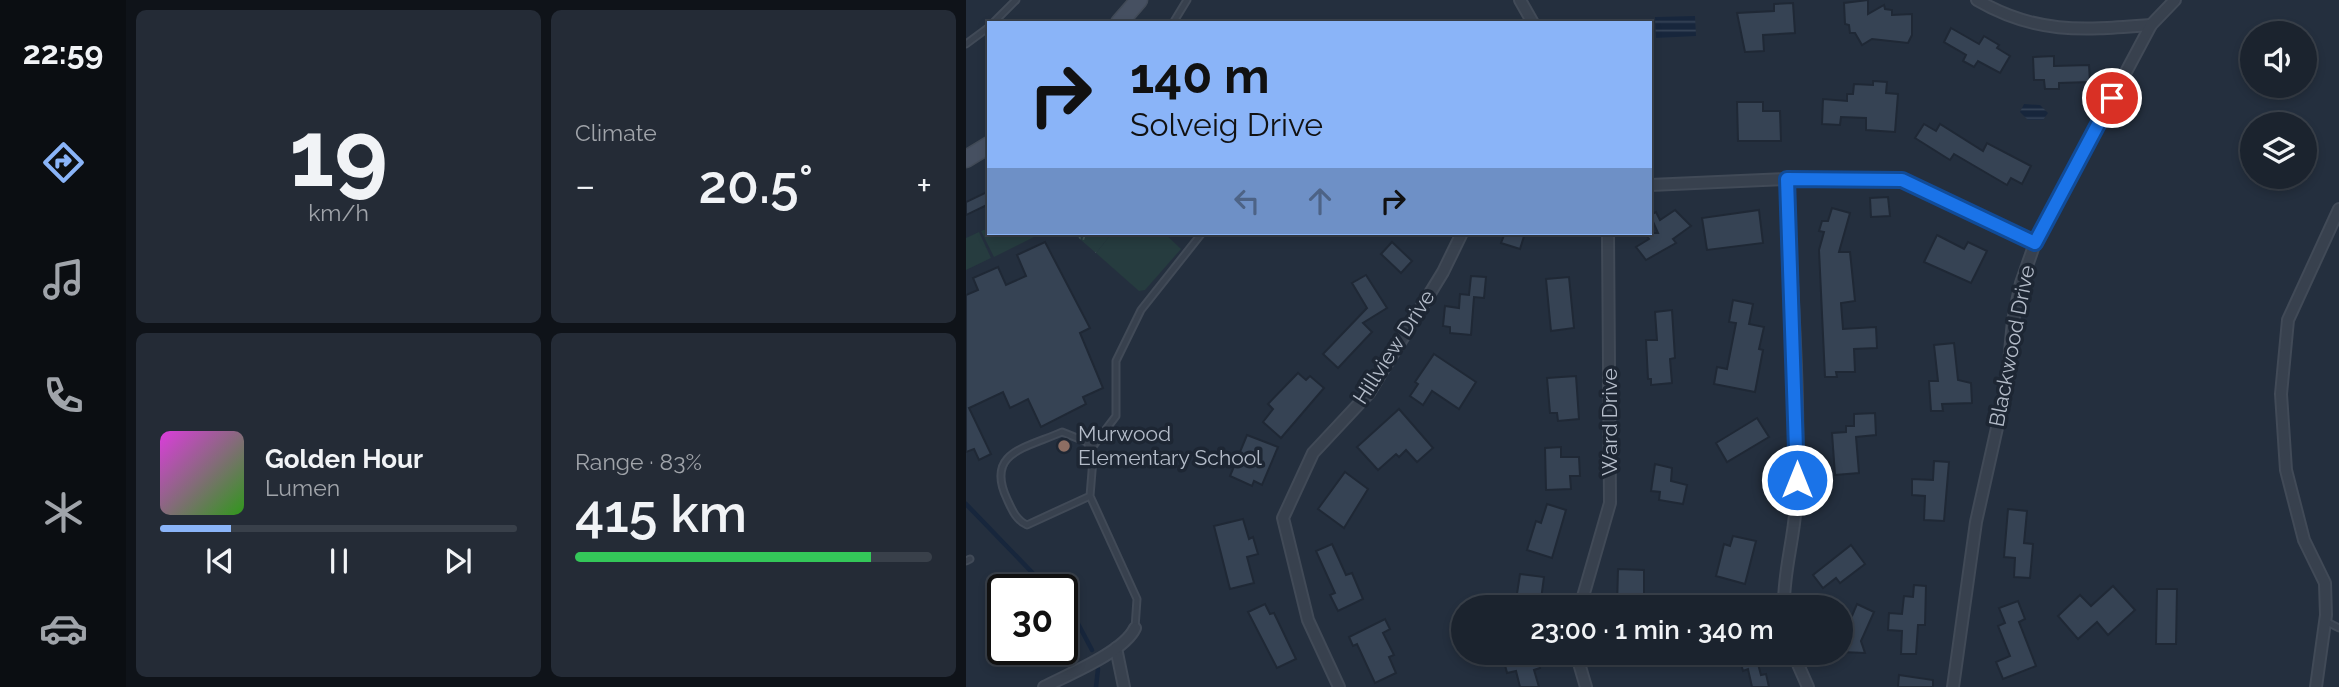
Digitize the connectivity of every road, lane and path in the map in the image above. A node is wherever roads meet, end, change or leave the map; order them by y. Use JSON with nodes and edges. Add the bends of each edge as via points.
{"nodes":[{"id":1,"x":1016,"y":0,"type":"edge"},
{"id":2,"x":1139,"y":0,"type":"edge"},
{"id":3,"x":1187,"y":0,"type":"edge"},
{"id":4,"x":1520,"y":0,"type":"edge"},
{"id":5,"x":1977,"y":0,"type":"edge"},
{"id":6,"x":2175,"y":0,"type":"edge"},
{"id":7,"x":995,"y":21,"type":"edge"},
{"id":8,"x":1121,"y":21,"type":"edge"},
{"id":9,"x":1174,"y":21,"type":"edge"},
{"id":10,"x":1532,"y":21,"type":"edge"},
{"id":11,"x":2151,"y":25,"type":"junction"},
{"id":12,"x":987,"y":28,"type":"edge"},
{"id":13,"x":966,"y":44,"type":"edge"},
{"id":14,"x":987,"y":146,"type":"edge"},
{"id":15,"x":966,"y":159,"type":"edge"},
{"id":16,"x":1787,"y":179,"type":"junction"},
{"id":17,"x":1652,"y":185,"type":"edge"},
{"id":18,"x":2339,"y":209,"type":"edge"},
{"id":19,"x":1201,"y":235,"type":"edge"},
{"id":20,"x":1461,"y":235,"type":"edge"},
{"id":21,"x":1608,"y":235,"type":"edge"},
{"id":22,"x":2035,"y":243,"type":"junction"},
{"id":23,"x":1091,"y":449,"type":"junction"},
{"id":24,"x":1090,"y":496,"type":"junction"},
{"id":25,"x":1583,"y":595,"type":"edge"},
{"id":26,"x":1784,"y":595,"type":"edge"},
{"id":27,"x":2325,"y":621,"type":"junction"},
{"id":28,"x":1136,"y":628,"type":"joint"},
{"id":29,"x":2339,"y":628,"type":"edge"},
{"id":30,"x":1116,"y":648,"type":"junction"},
{"id":31,"x":1580,"y":665,"type":"edge"},
{"id":32,"x":1798,"y":665,"type":"edge"},
{"id":33,"x":1044,"y":687,"type":"edge"},
{"id":34,"x":1124,"y":687,"type":"edge"},
{"id":35,"x":1339,"y":687,"type":"edge"},
{"id":36,"x":1586,"y":687,"type":"edge"},
{"id":37,"x":1808,"y":687,"type":"edge"},
{"id":38,"x":1953,"y":687,"type":"edge"},
{"id":39,"x":2316,"y":687,"type":"edge"}],
"edges":[{"from":1,"to":7,"type":"lane"},
{"from":2,"to":8,"type":"main road"},
{"from":3,"to":9,"type":"lane"},
{"from":4,"to":10,"type":"street"},
{"from":5,"to":11,"type":"street","via":[[1999,13],[2046,28]]},
{"from":6,"to":11,"type":"street","name":"Blackwood Drive"},
{"from":11,"to":22,"type":"street","name":"Blackwood Drive"},
{"from":12,"to":13,"type":"lane"},
{"from":14,"to":15,"type":"main road"},
{"from":16,"to":17,"type":"street"},
{"from":16,"to":22,"type":"street","via":[[1902,180]]},
{"from":16,"to":26,"type":"street","via":[[1797,456],[1796,504]]},
{"from":18,"to":27,"type":"street","via":[[2288,320],[2281,394],[2286,470],[2304,540],[2325,583]]},
{"from":19,"to":23,"type":"lane","via":[[1135,323],[1116,361],[1116,416]]},
{"from":20,"to":35,"type":"street","name":"Hillview Drive","via":[[1369,393],[1313,453],[1283,518],[1308,620]]},
{"from":21,"to":25,"type":"street","name":"Ward Drive","via":[[1610,503]]},
{"from":22,"to":38,"type":"street","name":"Blackwood Drive","via":[[2013,321],[2007,383],[1976,522]]},
{"from":23,"to":24,"type":"lane"},
{"from":23,"to":24,"type":"lane","via":[[1079,437],[1062,432],[1012,454],[999,474],[1016,517],[1027,525]]},
{"from":24,"to":28,"type":"lane","via":[[1137,599]]},
{"from":27,"to":29,"type":"lane"},
{"from":27,"to":39,"type":"street"},
{"from":28,"to":30,"type":"street"},
{"from":30,"to":33,"type":"street"},
{"from":30,"to":34,"type":"street"},
{"from":31,"to":36,"type":"street"},
{"from":32,"to":37,"type":"street"}]}
